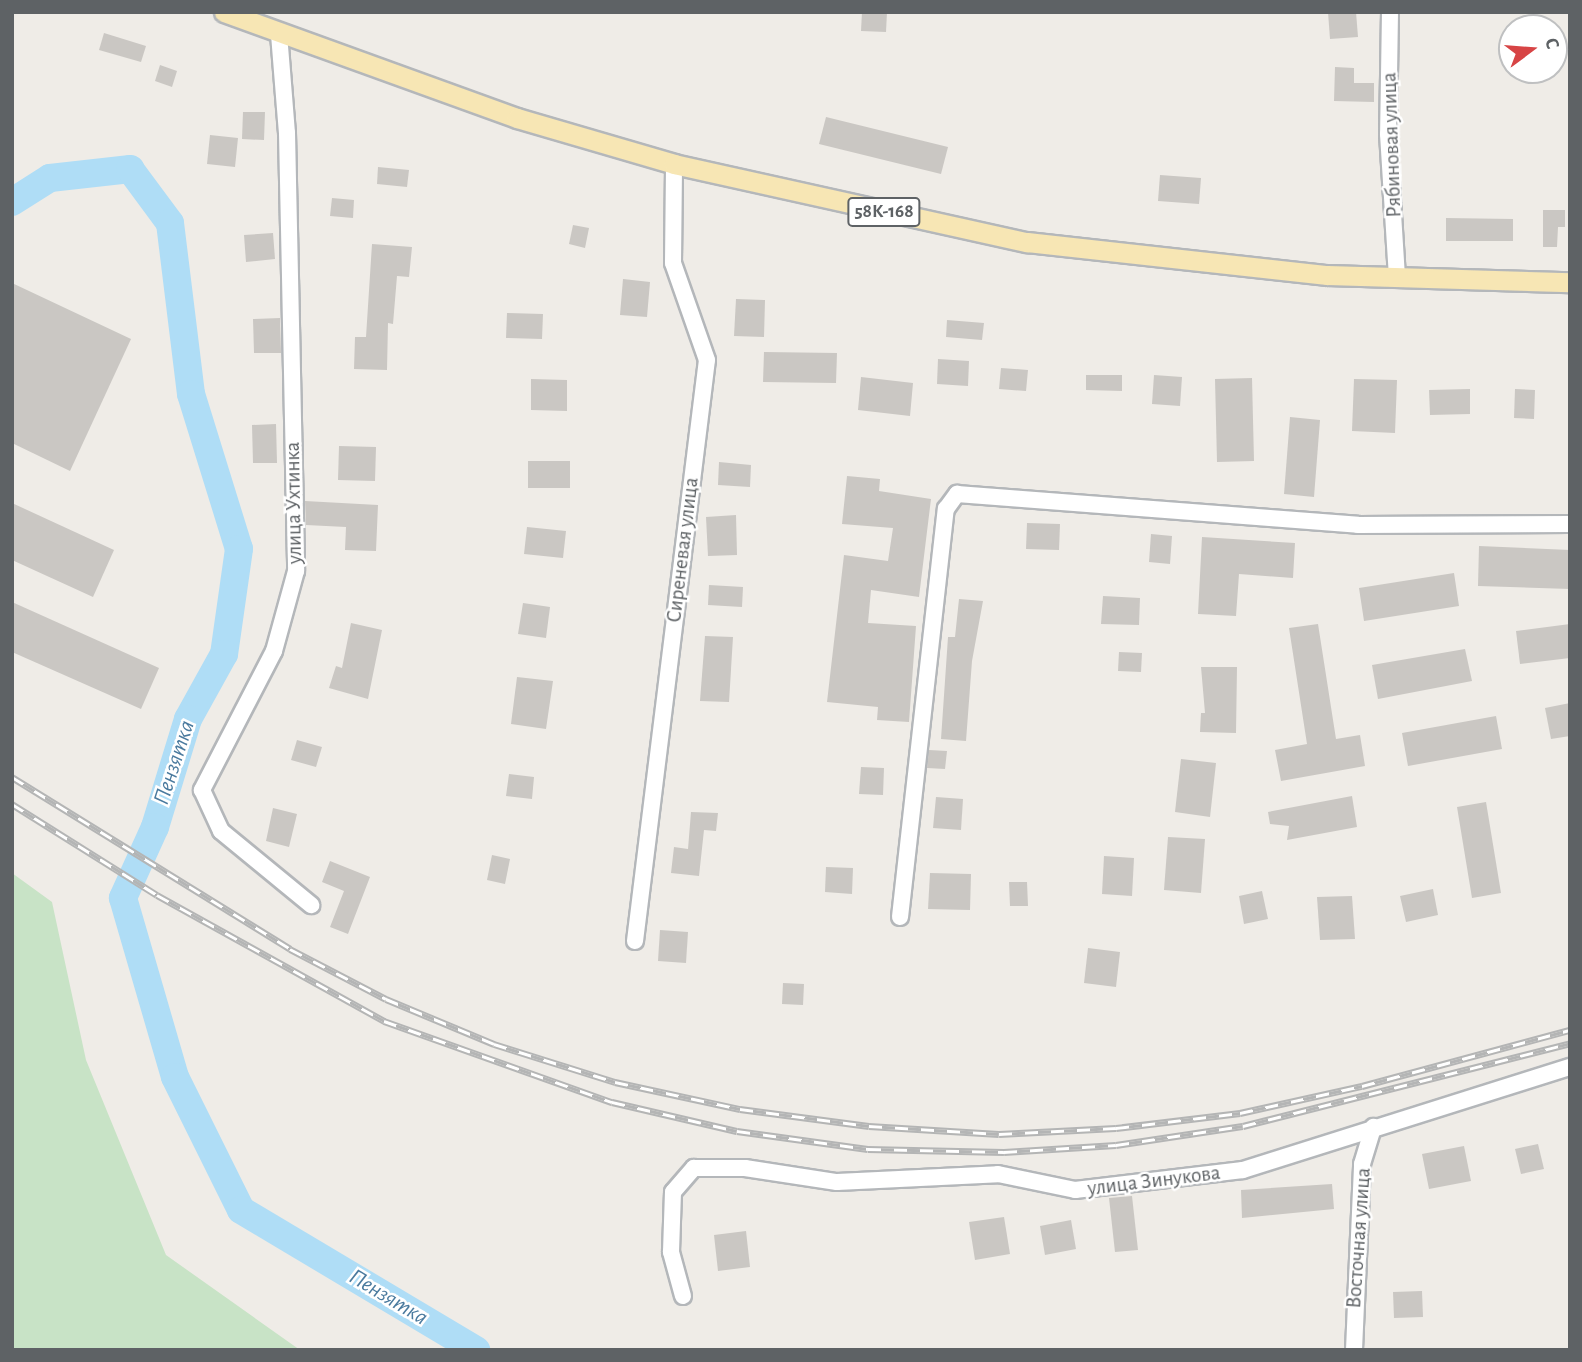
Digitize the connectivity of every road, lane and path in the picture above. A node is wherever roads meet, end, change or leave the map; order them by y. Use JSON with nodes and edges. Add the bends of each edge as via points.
{"nodes":[{"id":1,"x":224,"y":12,"type":"edge"},
{"id":2,"x":1390,"y":12,"type":"edge"},
{"id":3,"x":279,"y":34,"type":"junction"},
{"id":4,"x":674,"y":164,"type":"junction"},
{"id":5,"x":1397,"y":278,"type":"junction"},
{"id":6,"x":1570,"y":282,"type":"edge"},
{"id":7,"x":1570,"y":524,"type":"edge"},
{"id":8,"x":312,"y":905,"type":"dead end"},
{"id":9,"x":900,"y":917,"type":"dead end"},
{"id":10,"x":635,"y":941,"type":"dead end"},
{"id":11,"x":1570,"y":1068,"type":"edge"},
{"id":12,"x":1373,"y":1127,"type":"junction"},
{"id":13,"x":683,"y":1296,"type":"dead end"},
{"id":14,"x":1354,"y":1350,"type":"edge"}],
"edges":[{"from":1,"to":3,"type":"main road","number":"58К-168"},
{"from":2,"to":5,"type":"street","name":"Рябиновая улица","via":[[1388,134]]},
{"from":3,"to":4,"type":"main road","number":"58К-168","via":[[517,118]]},
{"from":3,"to":8,"type":"street","name":"улица Ухтинка","via":[[287,133],[296,572],[274,651],[202,790],[221,831]]},
{"from":4,"to":5,"type":"main road","number":"58К-168","via":[[1027,243]]},
{"from":4,"to":10,"type":"street","name":"Сиреневая улица","via":[[673,262],[707,360]]},
{"from":5,"to":6,"type":"main road","number":"58К-168"},
{"from":7,"to":9,"type":"street","via":[[1358,525],[957,494],[946,509]]},
{"from":11,"to":12,"type":"street","name":"улица Зинукова"},
{"from":12,"to":13,"type":"street","name":"улица Зинукова","via":[[1337,1143],[1243,1170],[1075,1190],[998,1174],[837,1182],[746,1168],[694,1168],[673,1192],[671,1252]]},
{"from":12,"to":14,"type":"street","name":"Восточная улица","via":[[1362,1164]]}]}
